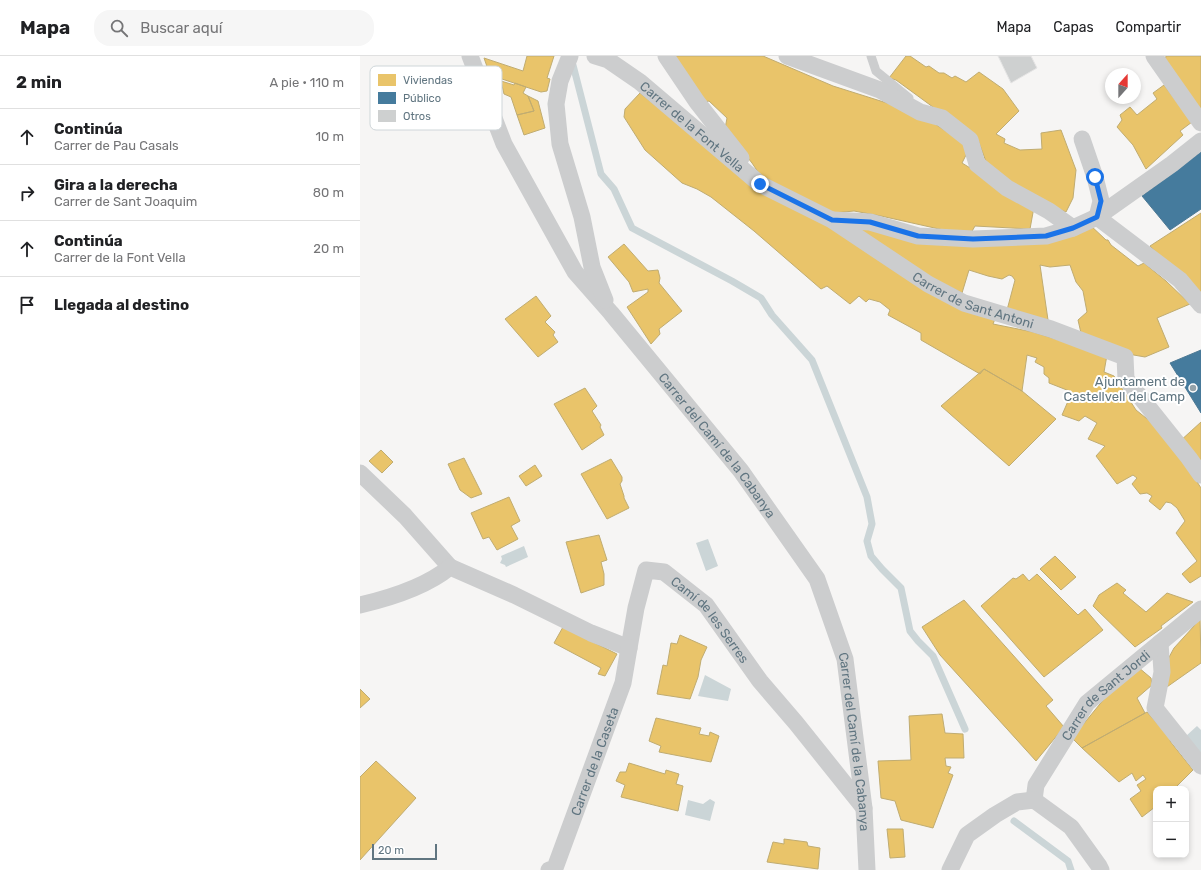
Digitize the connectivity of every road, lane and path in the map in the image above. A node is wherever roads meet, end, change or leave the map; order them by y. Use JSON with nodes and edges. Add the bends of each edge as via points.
{"nodes":[{"id":1,"x":470,"y":56,"type":"edge"},
{"id":2,"x":570,"y":56,"type":"edge"},
{"id":3,"x":595,"y":56,"type":"edge"},
{"id":4,"x":666,"y":56,"type":"edge"},
{"id":5,"x":788,"y":56,"type":"edge"},
{"id":6,"x":871,"y":56,"type":"edge"},
{"id":7,"x":1154,"y":56,"type":"edge"},
{"id":8,"x":474,"y":66,"type":"edge"},
{"id":9,"x":934,"y":116,"type":"junction"},
{"id":10,"x":1201,"y":123,"type":"edge"},
{"id":11,"x":499,"y":130,"type":"edge"},
{"id":12,"x":1082,"y":139,"type":"dead end"},
{"id":13,"x":1201,"y":141,"type":"edge"},
{"id":14,"x":760,"y":184,"type":"junction"},
{"id":15,"x":1097,"y":217,"type":"junction"},
{"id":16,"x":832,"y":220,"type":"junction"},
{"id":17,"x":1073,"y":228,"type":"junction"},
{"id":18,"x":1201,"y":305,"type":"edge"},
{"id":19,"x":610,"y":313,"type":"junction"},
{"id":20,"x":360,"y":473,"type":"edge"},
{"id":21,"x":1201,"y":475,"type":"edge"},
{"id":22,"x":450,"y":567,"type":"junction"},
{"id":23,"x":360,"y":605,"type":"edge"},
{"id":24,"x":1201,"y":609,"type":"edge"},
{"id":25,"x":1160,"y":643,"type":"junction"},
{"id":26,"x":629,"y":648,"type":"junction"},
{"id":27,"x":1201,"y":766,"type":"edge"},
{"id":28,"x":1034,"y":800,"type":"junction"},
{"id":29,"x":864,"y":808,"type":"junction"},
{"id":30,"x":549,"y":870,"type":"edge"},
{"id":31,"x":867,"y":870,"type":"edge"},
{"id":32,"x":950,"y":870,"type":"edge"},
{"id":33,"x":1101,"y":870,"type":"edge"}],
"edges":[{"from":1,"to":8,"type":"street","name":"Carrer del Camí de la Cabanya"},
{"from":2,"to":19,"type":"street","via":[[560,81],[556,104],[560,144],[582,217],[592,267]]},
{"from":3,"to":14,"type":"street","name":"Carrer de la Font Vella","via":[[608,60],[640,82]]},
{"from":4,"to":14,"type":"street","via":[[697,102]]},
{"from":5,"to":9,"type":"street","via":[[880,90],[920,112]]},
{"from":6,"to":9,"type":"lane","via":[[876,71]]},
{"from":7,"to":10,"type":"street"},
{"from":9,"to":17,"type":"street","via":[[942,118],[970,140],[977,164],[1007,188],[1049,211]]},
{"from":11,"to":19,"type":"street","name":"Carrer del Camí de la Cabanya","via":[[575,272]]},
{"from":12,"to":15,"type":"street","via":[[1101,201]]},
{"from":13,"to":15,"type":"street"},
{"from":14,"to":16,"type":"street","name":"Carrer de la Font Vella"},
{"from":15,"to":17,"type":"street"},
{"from":15,"to":18,"type":"street","via":[[1180,280]]},
{"from":16,"to":17,"type":"street","via":[[870,222],[918,236],[973,239],[1046,236]]},
{"from":16,"to":21,"type":"street","name":"Carrer de Sant Antoni","via":[[928,284],[964,303],[1051,329],[1126,356],[1126,379]]},
{"from":19,"to":29,"type":"street","name":"Carrer del Camí de la Cabanya","via":[[740,471],[818,579],[846,659]]},
{"from":20,"to":22,"type":"street","via":[[405,516]]},
{"from":22,"to":23,"type":"street","via":[[440,576],[389,598]]},
{"from":22,"to":26,"type":"street","via":[[591,633]]},
{"from":24,"to":25,"type":"street","name":"Carrer de Sant Jordi"},
{"from":25,"to":27,"type":"street","via":[[1162,672],[1155,708]]},
{"from":25,"to":28,"type":"street","name":"Carrer de Sant Jordi","via":[[1087,703],[1036,785]]},
{"from":26,"to":29,"type":"street","name":"Camí de les Serres","via":[[646,570],[664,572],[706,605],[760,681]]},
{"from":26,"to":30,"type":"street","name":"Carrer de la Caseta","via":[[623,683],[555,868]]},
{"from":28,"to":32,"type":"street","via":[[1017,802],[968,835]]},
{"from":28,"to":33,"type":"street","via":[[1071,827]]},
{"from":29,"to":31,"type":"street","name":"Carrer del Camí de la Cabanya"}]}
